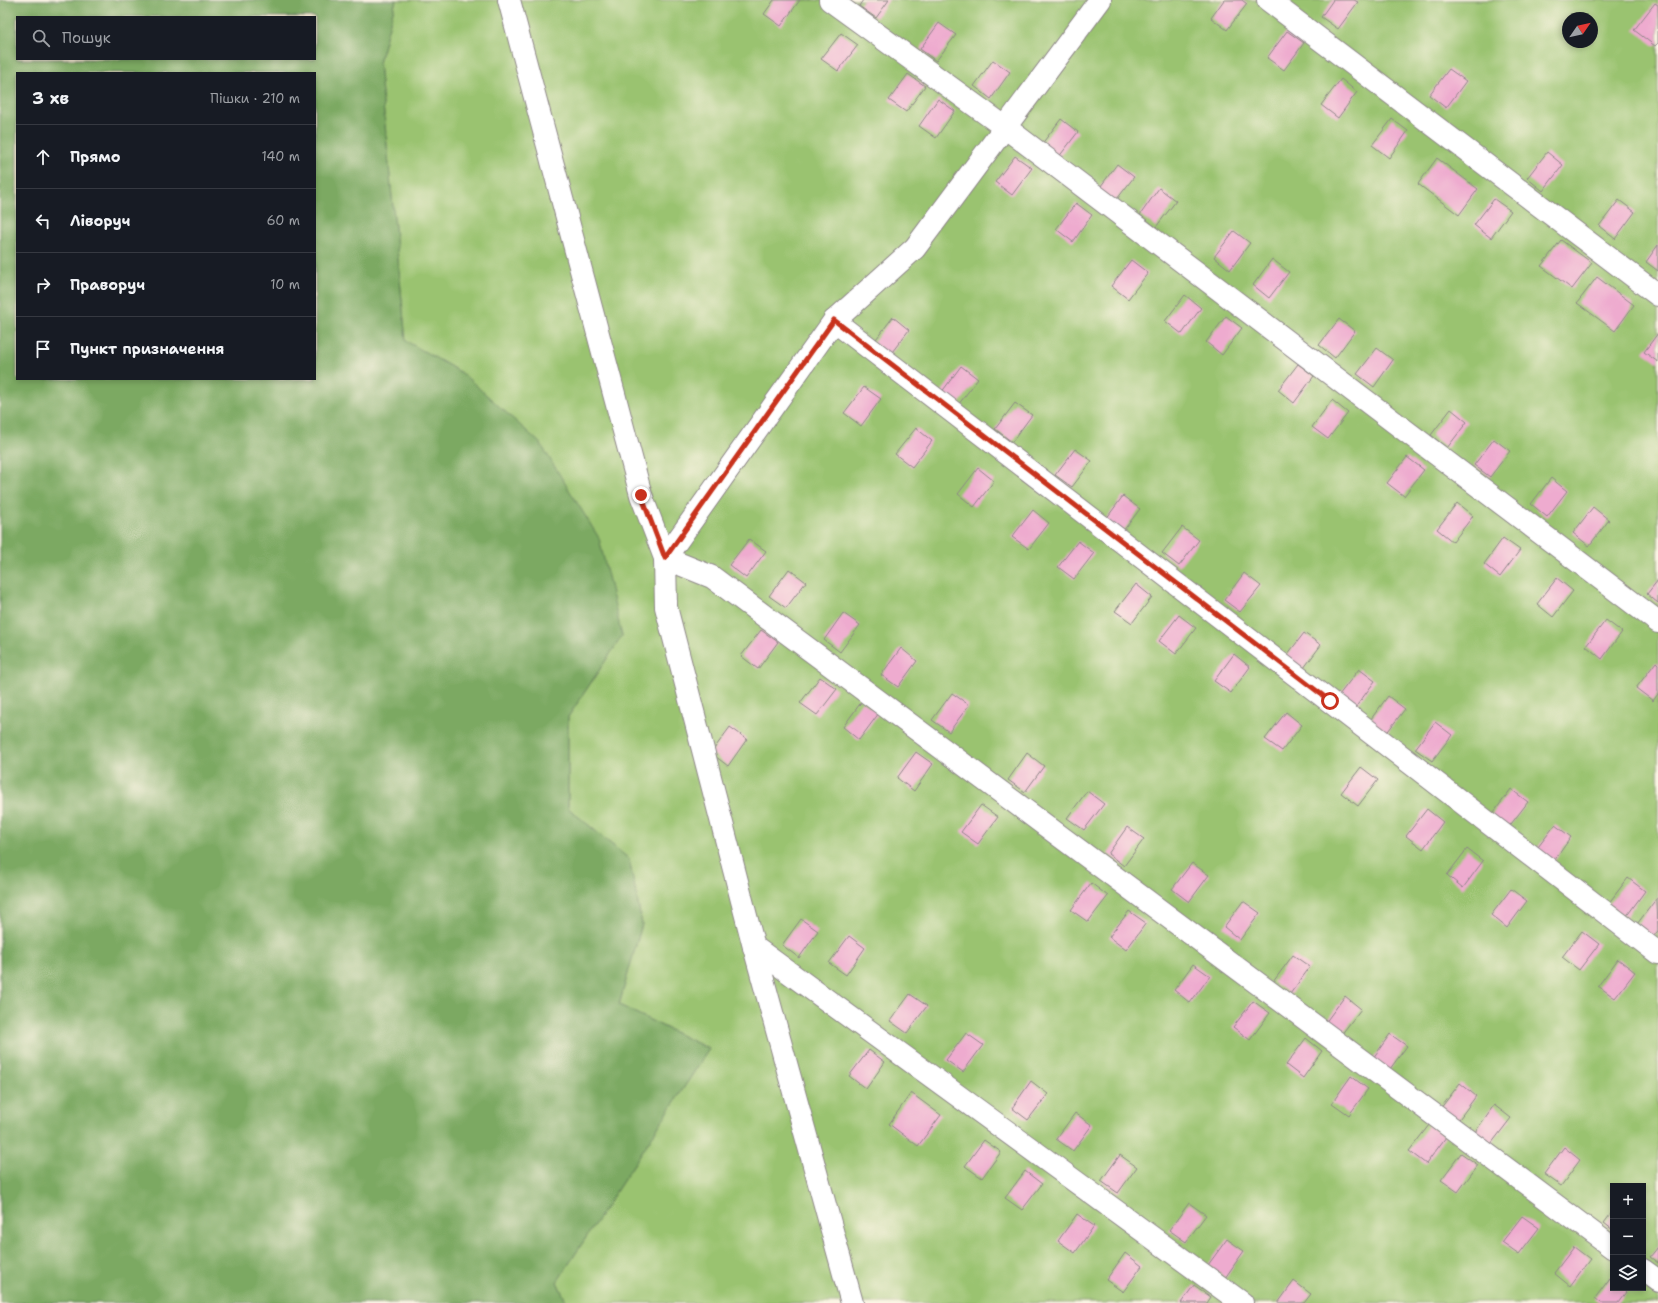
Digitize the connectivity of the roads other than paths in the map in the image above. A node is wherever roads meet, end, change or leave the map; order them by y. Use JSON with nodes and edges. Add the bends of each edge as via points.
{"nodes":[{"id":1,"x":509,"y":0,"type":"edge"},
{"id":2,"x":830,"y":0,"type":"edge"},
{"id":3,"x":1100,"y":0,"type":"edge"},
{"id":4,"x":1268,"y":0,"type":"edge"},
{"id":5,"x":1006,"y":128,"type":"junction"},
{"id":6,"x":1658,"y":295,"type":"edge"},
{"id":7,"x":834,"y":320,"type":"junction"},
{"id":8,"x":665,"y":558,"type":"junction"},
{"id":9,"x":1658,"y":622,"type":"edge"},
{"id":10,"x":754,"y":948,"type":"junction"},
{"id":11,"x":1658,"y":953,"type":"edge"},
{"id":12,"x":1610,"y":1246,"type":"edge"},
{"id":13,"x":1646,"y":1272,"type":"edge"},
{"id":14,"x":1658,"y":1281,"type":"edge"},
{"id":15,"x":852,"y":1303,"type":"edge"},
{"id":16,"x":1242,"y":1303,"type":"edge"}],
"edges":[{"from":1,"to":8,"type":"street","via":[[641,495]]},
{"from":2,"to":5,"type":"street"},
{"from":3,"to":5,"type":"street"},
{"from":4,"to":6,"type":"street"},
{"from":5,"to":7,"type":"street","via":[[915,248]]},
{"from":5,"to":9,"type":"street"},
{"from":7,"to":8,"type":"street"},
{"from":7,"to":11,"type":"street"},
{"from":8,"to":10,"type":"street","via":[[666,607]]},
{"from":8,"to":12,"type":"street","via":[[712,577]]},
{"from":10,"to":15,"type":"street"},
{"from":10,"to":16,"type":"street"},
{"from":13,"to":14,"type":"street"}]}
